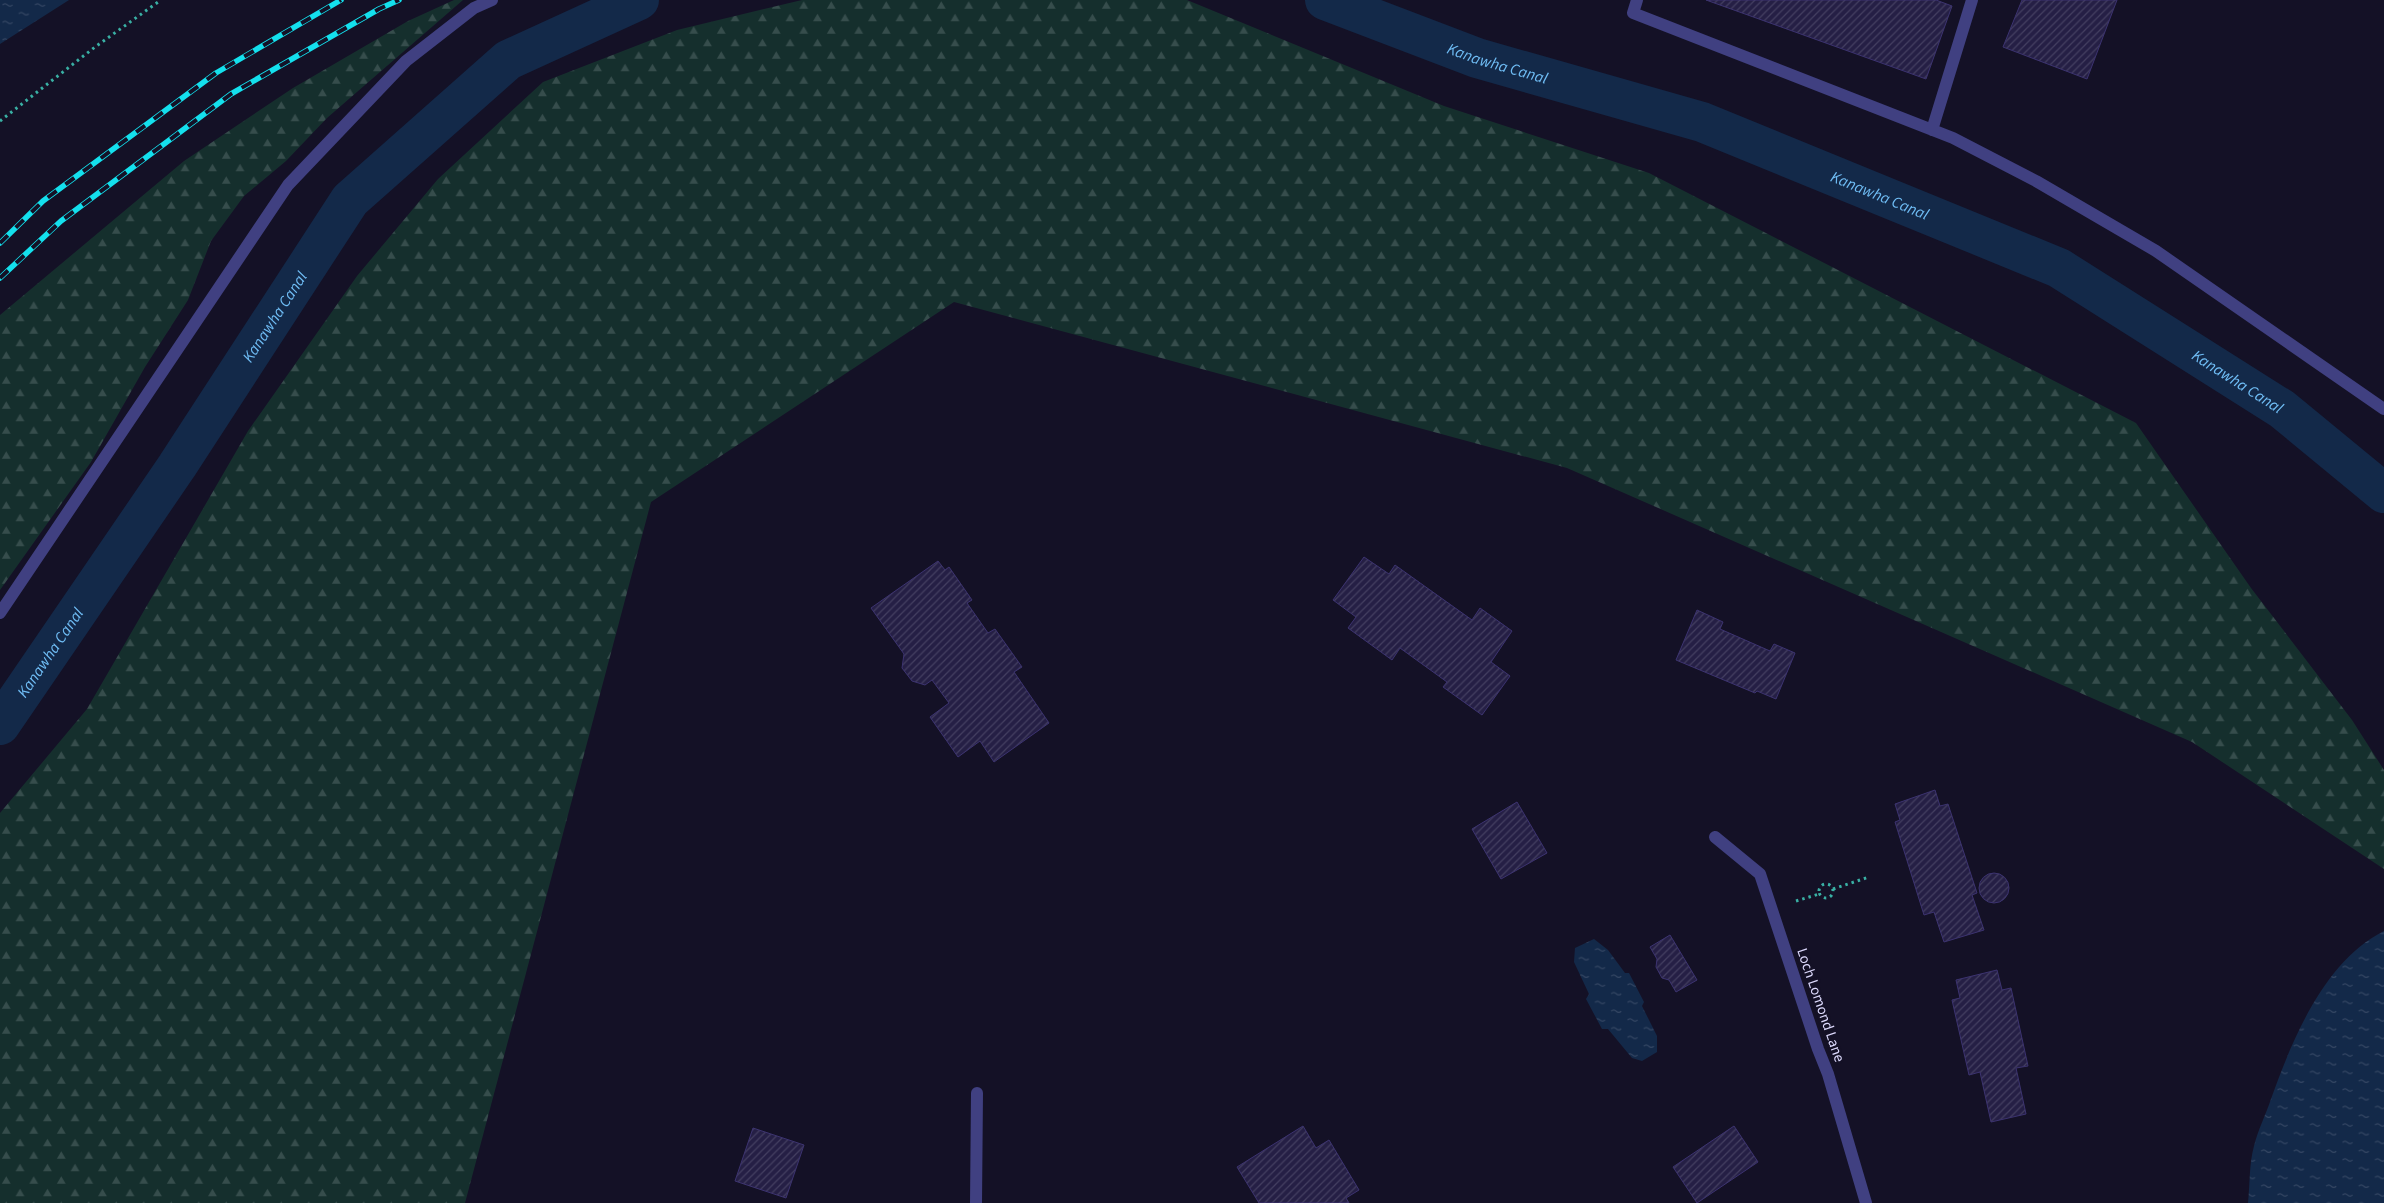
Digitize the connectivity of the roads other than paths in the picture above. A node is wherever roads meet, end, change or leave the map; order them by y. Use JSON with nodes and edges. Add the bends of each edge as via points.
{"nodes":[{"id":1,"x":492,"y":0,"type":"edge"},
{"id":2,"x":1637,"y":0,"type":"edge"},
{"id":3,"x":1972,"y":0,"type":"edge"},
{"id":4,"x":1932,"y":130,"type":"junction"},
{"id":5,"x":2384,"y":410,"type":"edge"},
{"id":6,"x":0,"y":613,"type":"edge"},
{"id":7,"x":1715,"y":837,"type":"dead end"},
{"id":8,"x":977,"y":1093,"type":"dead end"},
{"id":9,"x":976,"y":1203,"type":"edge"},
{"id":10,"x":1866,"y":1203,"type":"edge"}],
"edges":[{"from":1,"to":6,"type":"street","via":[[474,8],[406,62],[288,185]]},
{"from":2,"to":4,"type":"street","via":[[1633,13]]},
{"from":3,"to":4,"type":"street"},
{"from":4,"to":5,"type":"street","via":[[2036,181],[2156,251]]},
{"from":7,"to":10,"type":"street","name":"Loch Lomond Lane","via":[[1760,874],[1828,1074]]},
{"from":8,"to":9,"type":"street"}]}
